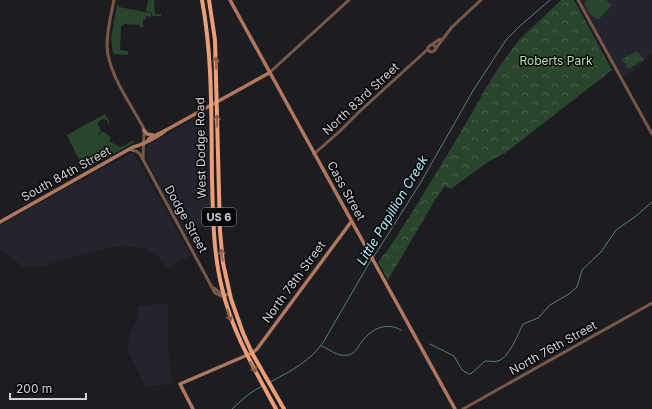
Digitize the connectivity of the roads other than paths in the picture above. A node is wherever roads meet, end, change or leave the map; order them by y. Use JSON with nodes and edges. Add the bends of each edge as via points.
{"nodes":[{"id":1,"x":114,"y":0,"type":"edge"},
{"id":2,"x":202,"y":0,"type":"edge"},
{"id":3,"x":209,"y":0,"type":"edge"},
{"id":4,"x":349,"y":0,"type":"edge"},
{"id":5,"x":481,"y":0,"type":"edge"},
{"id":6,"x":578,"y":0,"type":"edge"},
{"id":7,"x":229,"y":1,"type":"edge"},
{"id":8,"x":443,"y":37,"type":"junction"},
{"id":9,"x":433,"y":44,"type":"junction"},
{"id":10,"x":436,"y":48,"type":"junction"},
{"id":11,"x":429,"y":50,"type":"junction"},
{"id":12,"x":269,"y":73,"type":"junction"},
{"id":13,"x":216,"y":102,"type":"junction"},
{"id":14,"x":211,"y":106,"type":"junction"},
{"id":15,"x":144,"y":130,"type":"junction"},
{"id":16,"x":166,"y":130,"type":"junction"},
{"id":17,"x":652,"y":134,"type":"edge"},
{"id":18,"x":154,"y":136,"type":"junction"},
{"id":19,"x":148,"y":140,"type":"junction"},
{"id":20,"x":143,"y":142,"type":"junction"},
{"id":21,"x":134,"y":148,"type":"junction"},
{"id":22,"x":314,"y":154,"type":"junction"},
{"id":23,"x":144,"y":162,"type":"junction"},
{"id":24,"x":0,"y":222,"type":"edge"},
{"id":25,"x":351,"y":222,"type":"junction"},
{"id":26,"x":230,"y":294,"type":"junction"},
{"id":27,"x":223,"y":295,"type":"junction"},
{"id":28,"x":652,"y":303,"type":"edge"},
{"id":29,"x":252,"y":353,"type":"junction"},
{"id":30,"x":247,"y":355,"type":"junction"},
{"id":31,"x":193,"y":409,"type":"edge"},
{"id":32,"x":276,"y":409,"type":"edge"},
{"id":33,"x":284,"y":409,"type":"edge"},
{"id":34,"x":455,"y":409,"type":"edge"},
{"id":35,"x":463,"y":409,"type":"edge"}],
"edges":[{"from":1,"to":15,"type":"street","via":[[107,37],[109,61]]},
{"from":2,"to":14,"type":"highway","name":"West Dodge Road","number":"US 6","via":[[209,57]]},
{"from":13,"to":3,"type":"highway","name":"West Dodge Road","number":"US 6","one_way":true,"via":[[215,40]]},
{"from":4,"to":12,"type":"street"},
{"from":5,"to":8,"type":"street"},
{"from":6,"to":17,"type":"street"},
{"from":7,"to":12,"type":"main road","name":"Cass Street"},
{"from":8,"to":9,"type":"street"},
{"from":8,"to":10,"type":"street"},
{"from":9,"to":10,"type":"street"},
{"from":9,"to":11,"type":"street","via":[[429,46]]},
{"from":10,"to":11,"type":"street","via":[[434,52]]},
{"from":11,"to":22,"type":"street","name":"North 83rd Street"},
{"from":12,"to":13,"type":"main road"},
{"from":12,"to":22,"type":"main road","name":"Cass Street"},
{"from":13,"to":14,"type":"main road"},
{"from":26,"to":13,"type":"highway","name":"West Dodge Road","number":"US 6","one_way":true,"via":[[220,239]]},
{"from":14,"to":16,"type":"main road"},
{"from":14,"to":27,"type":"highway","name":"West Dodge Road","number":"US 6","via":[[214,241]]},
{"from":15,"to":18,"type":"main road"},
{"from":15,"to":20,"type":"street","name":"Dodge Street"},
{"from":16,"to":18,"type":"main road"},
{"from":16,"to":19,"type":"main road"},
{"from":18,"to":19,"type":"main road"},
{"from":19,"to":20,"type":"main road","name":"South 84th Street"},
{"from":20,"to":21,"type":"main road","name":"South 84th Street"},
{"from":20,"to":23,"type":"street","name":"Dodge Street"},
{"from":21,"to":23,"type":"street","name":"Dodge Street"},
{"from":21,"to":24,"type":"main road","name":"South 84th Street"},
{"from":22,"to":25,"type":"main road","name":"Cass Street"},
{"from":23,"to":27,"type":"street","name":"Dodge Street","via":[[212,286]]},
{"from":25,"to":29,"type":"main road","name":"North 78th Street"},
{"from":25,"to":34,"type":"main road","name":"Cass Street"},
{"from":26,"to":27,"type":"street"},
{"from":26,"to":29,"type":"highway","number":"US 6"},
{"from":27,"to":30,"type":"highway","number":"US 6","one_way":true},
{"from":28,"to":35,"type":"street","name":"North 76th Street"},
{"from":29,"to":30,"type":"main road"},
{"from":29,"to":33,"type":"highway","number":"US 6"},
{"from":30,"to":31,"type":"main road","via":[[180,384]]},
{"from":30,"to":32,"type":"highway","number":"US 6","one_way":true}]}
